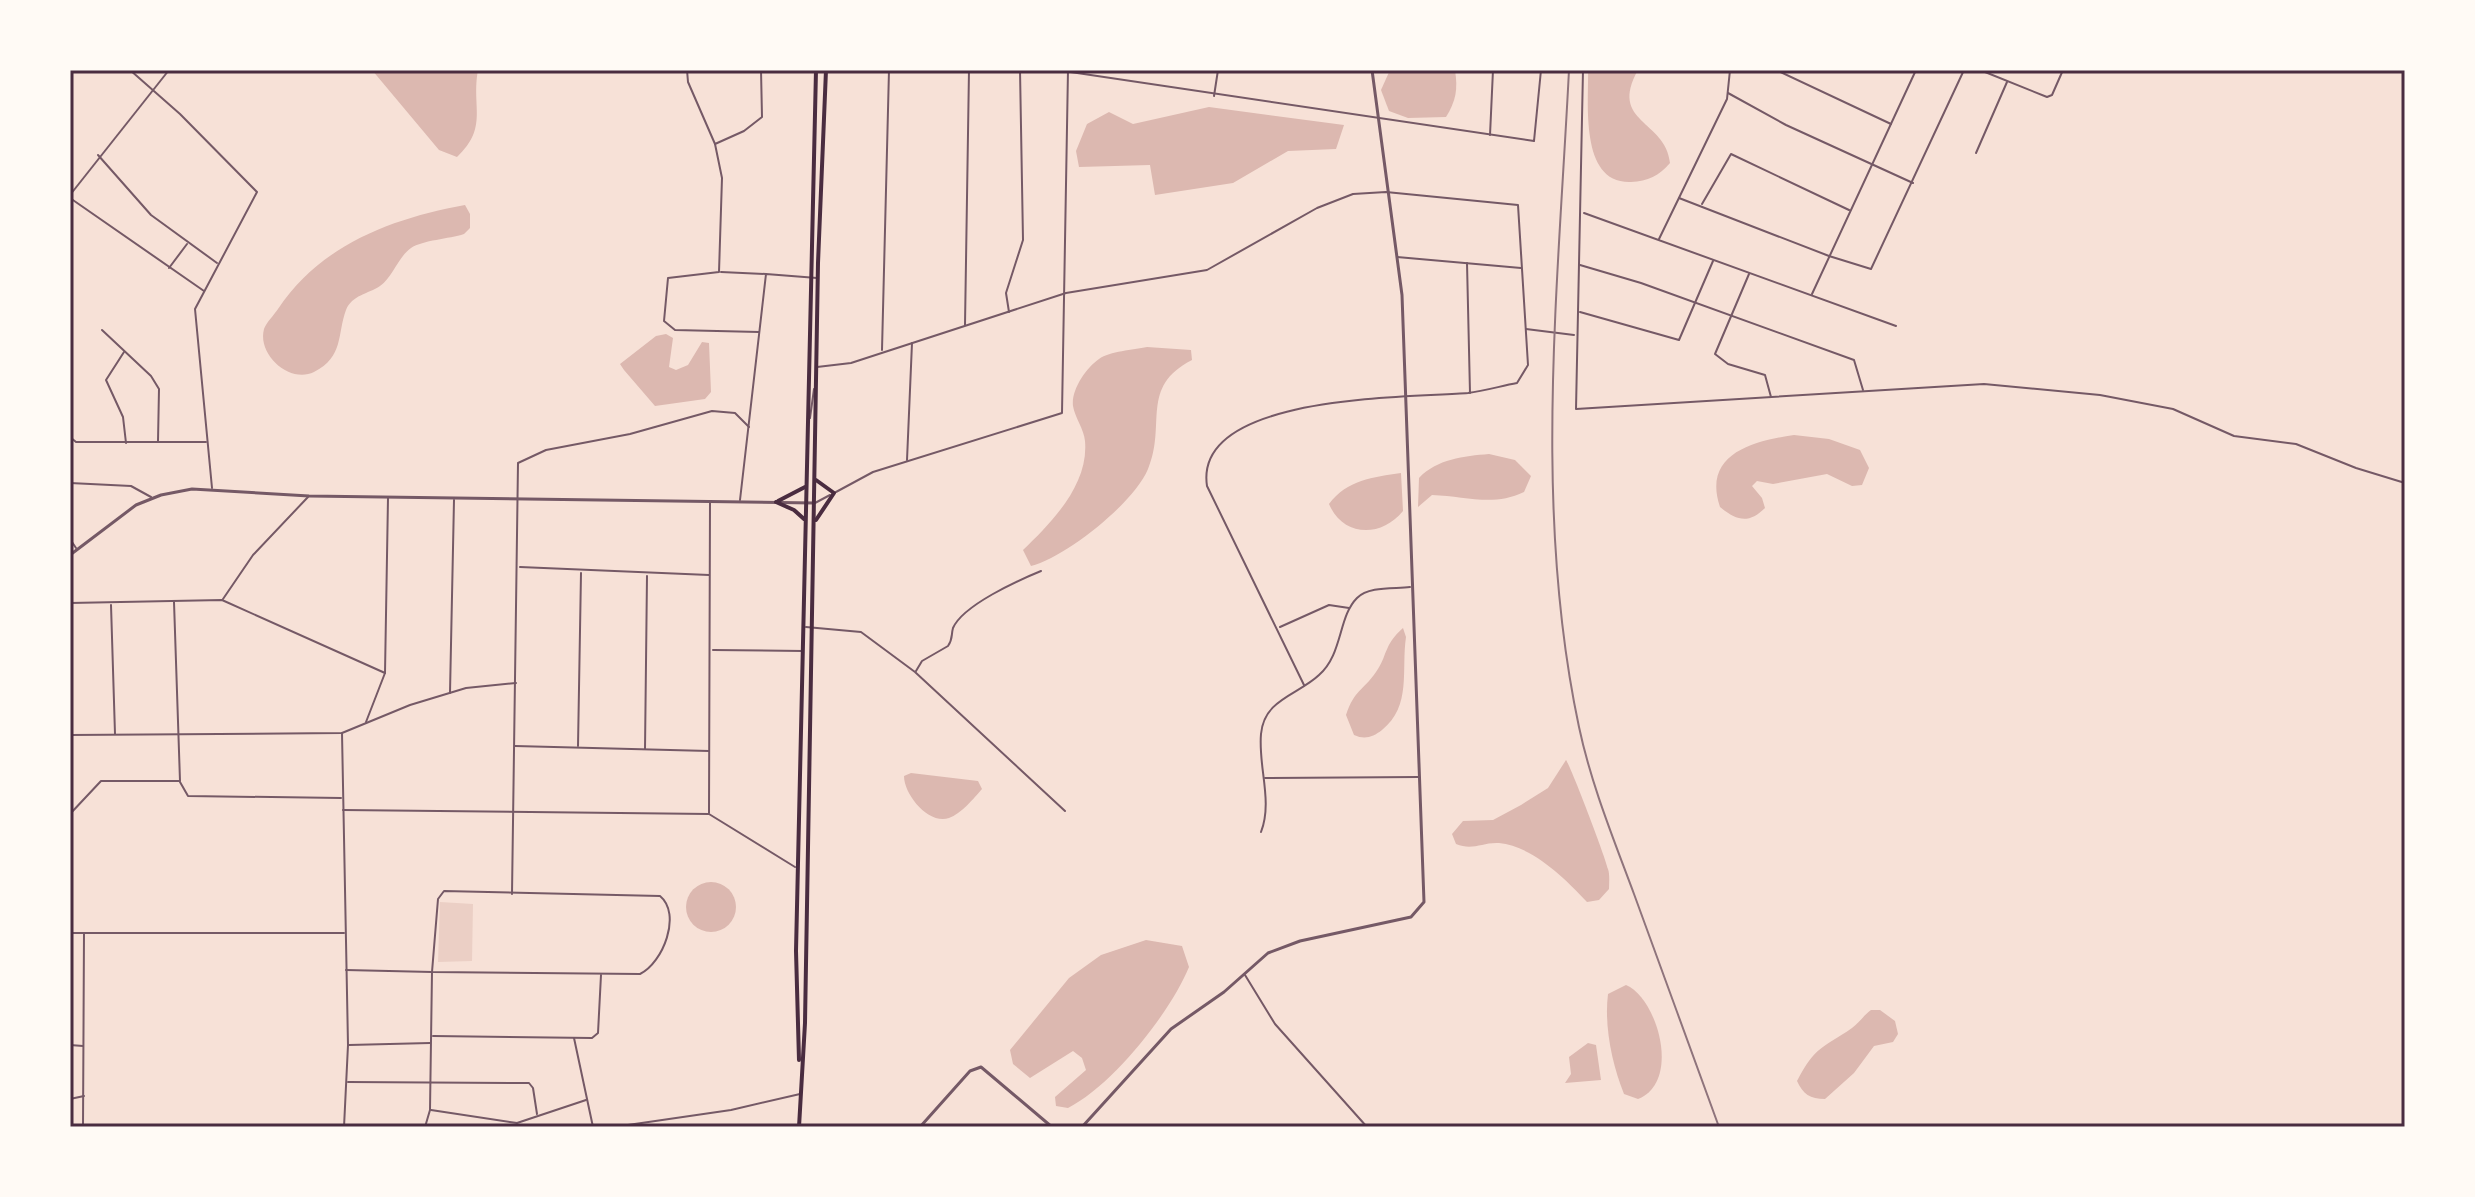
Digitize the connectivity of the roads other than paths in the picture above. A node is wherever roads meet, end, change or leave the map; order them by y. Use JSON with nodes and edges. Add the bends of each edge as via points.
{"nodes":[{"id":1,"x":130,"y":70,"type":"edge"},
{"id":2,"x":169,"y":70,"type":"edge"},
{"id":3,"x":687,"y":70,"type":"edge"},
{"id":4,"x":761,"y":70,"type":"edge"},
{"id":5,"x":816,"y":70,"type":"edge"},
{"id":6,"x":826,"y":70,"type":"edge"},
{"id":7,"x":889,"y":70,"type":"edge"},
{"id":8,"x":969,"y":70,"type":"edge"},
{"id":9,"x":1020,"y":70,"type":"edge"},
{"id":10,"x":1057,"y":70,"type":"edge"},
{"id":11,"x":1218,"y":70,"type":"edge"},
{"id":12,"x":1372,"y":70,"type":"edge"},
{"id":13,"x":1493,"y":70,"type":"edge"},
{"id":14,"x":1541,"y":70,"type":"edge"},
{"id":15,"x":1583,"y":70,"type":"edge"},
{"id":16,"x":1730,"y":70,"type":"edge"},
{"id":17,"x":1776,"y":70,"type":"edge"},
{"id":18,"x":1916,"y":70,"type":"edge"},
{"id":19,"x":1964,"y":70,"type":"edge"},
{"id":20,"x":1980,"y":70,"type":"edge"},
{"id":21,"x":2063,"y":70,"type":"edge"},
{"id":22,"x":1068,"y":71,"type":"edge"},
{"id":23,"x":2007,"y":81,"type":"junction"},
{"id":24,"x":153,"y":89,"type":"junction"},
{"id":25,"x":1728,"y":93,"type":"junction"},
{"id":26,"x":1214,"y":96,"type":"junction"},
{"id":27,"x":1376,"y":118,"type":"junction"},
{"id":28,"x":1891,"y":124,"type":"junction"},
{"id":29,"x":1490,"y":136,"type":"junction"},
{"id":30,"x":715,"y":144,"type":"junction"},
{"id":31,"x":1976,"y":153,"type":"dead end"},
{"id":32,"x":98,"y":155,"type":"junction"},
{"id":33,"x":1871,"y":165,"type":"junction"},
{"id":34,"x":1913,"y":183,"type":"junction"},
{"id":35,"x":1386,"y":192,"type":"junction"},
{"id":36,"x":70,"y":196,"type":"edge"},
{"id":37,"x":1679,"y":198,"type":"junction"},
{"id":38,"x":1701,"y":206,"type":"junction"},
{"id":39,"x":1850,"y":210,"type":"junction"},
{"id":40,"x":1583,"y":213,"type":"junction"},
{"id":41,"x":1658,"y":241,"type":"junction"},
{"id":42,"x":188,"y":244,"type":"junction"},
{"id":43,"x":1829,"y":256,"type":"junction"},
{"id":44,"x":1397,"y":257,"type":"junction"},
{"id":45,"x":1713,"y":259,"type":"junction"},
{"id":46,"x":217,"y":263,"type":"junction"},
{"id":47,"x":1467,"y":263,"type":"junction"},
{"id":48,"x":1579,"y":264,"type":"junction"},
{"id":49,"x":1523,"y":268,"type":"junction"},
{"id":50,"x":168,"y":269,"type":"junction"},
{"id":51,"x":719,"y":272,"type":"junction"},
{"id":52,"x":1749,"y":273,"type":"junction"},
{"id":53,"x":766,"y":274,"type":"junction"},
{"id":54,"x":809,"y":277,"type":"junction"},
{"id":55,"x":818,"y":278,"type":"junction"},
{"id":56,"x":205,"y":291,"type":"junction"},
{"id":57,"x":1066,"y":293,"type":"junction"},
{"id":58,"x":1812,"y":294,"type":"junction"},
{"id":59,"x":1696,"y":302,"type":"junction"},
{"id":60,"x":1009,"y":312,"type":"junction"},
{"id":61,"x":1579,"y":312,"type":"junction"},
{"id":62,"x":1731,"y":315,"type":"junction"},
{"id":63,"x":1896,"y":326,"type":"dead end"},
{"id":64,"x":965,"y":327,"type":"junction"},
{"id":65,"x":1526,"y":329,"type":"junction"},
{"id":66,"x":102,"y":330,"type":"dead end"},
{"id":67,"x":759,"y":332,"type":"junction"},
{"id":68,"x":1576,"y":335,"type":"junction"},
{"id":69,"x":912,"y":343,"type":"junction"},
{"id":70,"x":125,"y":351,"type":"junction"},
{"id":71,"x":882,"y":351,"type":"junction"},
{"id":72,"x":817,"y":367,"type":"junction"},
{"id":73,"x":1863,"y":391,"type":"junction"},
{"id":74,"x":1405,"y":393,"type":"junction"},
{"id":75,"x":1470,"y":393,"type":"junction"},
{"id":76,"x":1771,"y":398,"type":"junction"},
{"id":77,"x":749,"y":427,"type":"junction"},
{"id":78,"x":70,"y":437,"type":"edge"},
{"id":79,"x":206,"y":442,"type":"junction"},
{"id":80,"x":126,"y":443,"type":"junction"},
{"id":81,"x":157,"y":443,"type":"junction"},
{"id":82,"x":807,"y":444,"type":"junction"},
{"id":83,"x":907,"y":461,"type":"junction"},
{"id":84,"x":815,"y":478,"type":"junction"},
{"id":85,"x":70,"y":483,"type":"edge"},
{"id":86,"x":2405,"y":483,"type":"edge"},
{"id":87,"x":806,"y":487,"type":"junction"},
{"id":88,"x":212,"y":488,"type":"junction"},
{"id":89,"x":834,"y":493,"type":"junction"},
{"id":90,"x":309,"y":496,"type":"junction"},
{"id":91,"x":152,"y":498,"type":"junction"},
{"id":92,"x":388,"y":498,"type":"junction"},
{"id":93,"x":454,"y":499,"type":"junction"},
{"id":94,"x":520,"y":500,"type":"junction"},
{"id":95,"x":710,"y":501,"type":"junction"},
{"id":96,"x":740,"y":501,"type":"junction"},
{"id":97,"x":776,"y":502,"type":"junction"},
{"id":98,"x":806,"y":502,"type":"junction"},
{"id":99,"x":815,"y":503,"type":"junction"},
{"id":100,"x":806,"y":521,"type":"junction"},
{"id":101,"x":814,"y":522,"type":"junction"},
{"id":102,"x":70,"y":539,"type":"edge"},
{"id":103,"x":77,"y":549,"type":"junction"},
{"id":104,"x":70,"y":555,"type":"edge"},
{"id":105,"x":518,"y":567,"type":"junction"},
{"id":106,"x":1041,"y":571,"type":"dead end"},
{"id":107,"x":581,"y":572,"type":"junction"},
{"id":108,"x":647,"y":575,"type":"junction"},
{"id":109,"x":710,"y":575,"type":"junction"},
{"id":110,"x":1411,"y":587,"type":"junction"},
{"id":111,"x":222,"y":600,"type":"junction"},
{"id":112,"x":174,"y":601,"type":"junction"},
{"id":113,"x":70,"y":603,"type":"edge"},
{"id":114,"x":111,"y":604,"type":"junction"},
{"id":115,"x":1350,"y":608,"type":"junction"},
{"id":116,"x":803,"y":627,"type":"junction"},
{"id":117,"x":811,"y":628,"type":"junction"},
{"id":118,"x":1279,"y":628,"type":"junction"},
{"id":119,"x":712,"y":650,"type":"junction"},
{"id":120,"x":803,"y":651,"type":"junction"},
{"id":121,"x":915,"y":672,"type":"junction"},
{"id":122,"x":385,"y":673,"type":"junction"},
{"id":123,"x":516,"y":683,"type":"junction"},
{"id":124,"x":1304,"y":685,"type":"junction"},
{"id":125,"x":450,"y":693,"type":"junction"},
{"id":126,"x":801,"y":716,"type":"junction"},
{"id":127,"x":811,"y":716,"type":"junction"},
{"id":128,"x":365,"y":723,"type":"junction"},
{"id":129,"x":342,"y":733,"type":"junction"},
{"id":130,"x":178,"y":734,"type":"junction"},
{"id":131,"x":70,"y":735,"type":"edge"},
{"id":132,"x":115,"y":735,"type":"junction"},
{"id":133,"x":514,"y":746,"type":"junction"},
{"id":134,"x":578,"y":747,"type":"junction"},
{"id":135,"x":645,"y":749,"type":"junction"},
{"id":136,"x":710,"y":751,"type":"junction"},
{"id":137,"x":1420,"y":777,"type":"junction"},
{"id":138,"x":1264,"y":778,"type":"junction"},
{"id":139,"x":180,"y":781,"type":"junction"},
{"id":140,"x":343,"y":798,"type":"junction"},
{"id":141,"x":343,"y":810,"type":"junction"},
{"id":142,"x":1065,"y":811,"type":"dead end"},
{"id":143,"x":514,"y":813,"type":"junction"},
{"id":144,"x":70,"y":814,"type":"edge"},
{"id":145,"x":709,"y":814,"type":"junction"},
{"id":146,"x":1261,"y":832,"type":"dead end"},
{"id":147,"x":798,"y":869,"type":"junction"},
{"id":148,"x":807,"y":873,"type":"junction"},
{"id":149,"x":512,"y":894,"type":"junction"},
{"id":150,"x":70,"y":933,"type":"edge"},
{"id":151,"x":84,"y":933,"type":"junction"},
{"id":152,"x":346,"y":933,"type":"junction"},
{"id":153,"x":346,"y":970,"type":"junction"},
{"id":154,"x":432,"y":972,"type":"junction"},
{"id":155,"x":601,"y":974,"type":"junction"},
{"id":156,"x":1245,"y":974,"type":"junction"},
{"id":157,"x":432,"y":1036,"type":"junction"},
{"id":158,"x":574,"y":1038,"type":"junction"},
{"id":159,"x":431,"y":1043,"type":"junction"},
{"id":160,"x":70,"y":1045,"type":"edge"},
{"id":161,"x":348,"y":1045,"type":"junction"},
{"id":162,"x":84,"y":1046,"type":"junction"},
{"id":163,"x":800,"y":1066,"type":"junction"},
{"id":164,"x":431,"y":1081,"type":"junction"},
{"id":165,"x":347,"y":1082,"type":"junction"},
{"id":166,"x":800,"y":1094,"type":"junction"},
{"id":167,"x":84,"y":1096,"type":"junction"},
{"id":168,"x":70,"y":1099,"type":"edge"},
{"id":169,"x":586,"y":1100,"type":"junction"},
{"id":170,"x":430,"y":1110,"type":"junction"},
{"id":171,"x":537,"y":1114,"type":"junction"},
{"id":172,"x":83,"y":1127,"type":"edge"},
{"id":173,"x":344,"y":1127,"type":"edge"},
{"id":174,"x":425,"y":1127,"type":"edge"},
{"id":175,"x":593,"y":1127,"type":"edge"},
{"id":176,"x":614,"y":1127,"type":"edge"},
{"id":177,"x":799,"y":1127,"type":"edge"},
{"id":178,"x":920,"y":1127,"type":"edge"},
{"id":179,"x":1052,"y":1127,"type":"edge"},
{"id":180,"x":1082,"y":1127,"type":"edge"},
{"id":181,"x":1367,"y":1127,"type":"edge"}],
"edges":[{"from":1,"to":24,"type":"street"},
{"from":2,"to":24,"type":"street"},
{"from":3,"to":30,"type":"street"},
{"from":4,"to":30,"type":"street","via":[[762,117]]},
{"from":5,"to":54,"type":"main road"},
{"from":6,"to":55,"type":"main road"},
{"from":7,"to":71,"type":"street"},
{"from":8,"to":64,"type":"street"},
{"from":9,"to":60,"type":"street","via":[[1023,240],[1006,293]]},
{"from":10,"to":22,"type":"street"},
{"from":11,"to":26,"type":"street"},
{"from":12,"to":27,"type":"street"},
{"from":13,"to":29,"type":"street"},
{"from":14,"to":29,"type":"street","via":[[1534,141]]},
{"from":15,"to":40,"type":"street"},
{"from":16,"to":25,"type":"street"},
{"from":17,"to":28,"type":"street"},
{"from":18,"to":28,"type":"street"},
{"from":19,"to":34,"type":"street"},
{"from":20,"to":23,"type":"street"},
{"from":21,"to":23,"type":"street","via":[[2047,97]]},
{"from":22,"to":26,"type":"street"},
{"from":22,"to":57,"type":"street"},
{"from":23,"to":31,"type":"street"},
{"from":24,"to":32,"type":"street"},
{"from":24,"to":46,"type":"street","via":[[257,192]]},
{"from":25,"to":33,"type":"street"},
{"from":25,"to":37,"type":"street"},
{"from":26,"to":27,"type":"street"},
{"from":27,"to":29,"type":"street"},
{"from":27,"to":35,"type":"street"},
{"from":28,"to":33,"type":"street"},
{"from":30,"to":51,"type":"street","via":[[722,178]]},
{"from":32,"to":36,"type":"street"},
{"from":32,"to":42,"type":"street","via":[[151,215]]},
{"from":33,"to":34,"type":"street"},
{"from":33,"to":39,"type":"street"},
{"from":34,"to":43,"type":"street","via":[[1873,267]]},
{"from":35,"to":44,"type":"street"},
{"from":35,"to":49,"type":"street","via":[[1518,205]]},
{"from":35,"to":57,"type":"street","via":[[1336,199],[1207,270]]},
{"from":36,"to":50,"type":"street"},
{"from":37,"to":38,"type":"street"},
{"from":37,"to":41,"type":"street"},
{"from":38,"to":39,"type":"street","via":[[1731,154]]},
{"from":38,"to":43,"type":"street"},
{"from":39,"to":43,"type":"street"},
{"from":40,"to":41,"type":"street"},
{"from":40,"to":48,"type":"street"},
{"from":41,"to":45,"type":"street"},
{"from":42,"to":46,"type":"street"},
{"from":42,"to":50,"type":"street"},
{"from":43,"to":58,"type":"street"},
{"from":44,"to":47,"type":"street"},
{"from":44,"to":74,"type":"street"},
{"from":45,"to":52,"type":"street"},
{"from":45,"to":59,"type":"street"},
{"from":46,"to":56,"type":"street"},
{"from":47,"to":49,"type":"street"},
{"from":47,"to":75,"type":"street"},
{"from":48,"to":59,"type":"street"},
{"from":48,"to":61,"type":"street"},
{"from":49,"to":65,"type":"street"},
{"from":50,"to":56,"type":"street"},
{"from":51,"to":53,"type":"street"},
{"from":51,"to":67,"type":"street","via":[[668,278],[666,325],[675,330]]},
{"from":52,"to":58,"type":"street"},
{"from":52,"to":62,"type":"street"},
{"from":53,"to":54,"type":"street"},
{"from":53,"to":67,"type":"street"},
{"from":54,"to":55,"type":"street"},
{"from":54,"to":82,"type":"main road"},
{"from":55,"to":72,"type":"main road"},
{"from":56,"to":79,"type":"street","via":[[195,315]]},
{"from":57,"to":60,"type":"street"},
{"from":57,"to":83,"type":"street","via":[[1062,413]]},
{"from":58,"to":63,"type":"street"},
{"from":59,"to":61,"type":"street","via":[[1682,337],[1674,341]]},
{"from":59,"to":62,"type":"street"},
{"from":60,"to":64,"type":"street"},
{"from":61,"to":68,"type":"street"},
{"from":62,"to":73,"type":"street","via":[[1854,360]]},
{"from":62,"to":76,"type":"street","via":[[1715,354],[1728,364],[1765,375]]},
{"from":64,"to":69,"type":"street"},
{"from":65,"to":68,"type":"street"},
{"from":65,"to":75,"type":"street","via":[[1528,365],[1523,377],[1517,383]]},
{"from":66,"to":70,"type":"street"},
{"from":67,"to":77,"type":"street"},
{"from":68,"to":76,"type":"street","via":[[1576,409]]},
{"from":69,"to":71,"type":"street"},
{"from":69,"to":83,"type":"street"},
{"from":70,"to":80,"type":"street","via":[[106,380],[123,417]]},
{"from":70,"to":81,"type":"street","via":[[159,389]]},
{"from":71,"to":72,"type":"street","via":[[851,363]]},
{"from":72,"to":82,"type":"street"},
{"from":72,"to":84,"type":"main road"},
{"from":73,"to":76,"type":"street"},
{"from":73,"to":86,"type":"street","via":[[1984,384],[2100,395],[2173,409],[2247,440],[2296,444]]},
{"from":74,"to":75,"type":"street"},
{"from":74,"to":110,"type":"street"},
{"from":74,"to":118,"type":"street","via":[[1263,417],[1235,430],[1207,467],[1207,486]]},
{"from":77,"to":94,"type":"street","via":[[735,413],[712,411],[546,450],[518,463]]},
{"from":77,"to":96,"type":"street"},
{"from":78,"to":80,"type":"street","via":[[76,442]]},
{"from":79,"to":81,"type":"street"},
{"from":79,"to":88,"type":"street"},
{"from":80,"to":81,"type":"street"},
{"from":82,"to":87,"type":"main road"},
{"from":83,"to":89,"type":"street"},
{"from":84,"to":89,"type":"main road"},
{"from":84,"to":99,"type":"main road"},
{"from":85,"to":91,"type":"street","via":[[131,486]]},
{"from":87,"to":97,"type":"main road"},
{"from":87,"to":98,"type":"main road"},
{"from":88,"to":90,"type":"street"},
{"from":88,"to":91,"type":"street"},
{"from":89,"to":99,"type":"street"},
{"from":89,"to":101,"type":"main road"},
{"from":90,"to":92,"type":"street"},
{"from":90,"to":111,"type":"street","via":[[255,552]]},
{"from":91,"to":103,"type":"street"},
{"from":92,"to":93,"type":"street"},
{"from":92,"to":122,"type":"street"},
{"from":93,"to":94,"type":"street"},
{"from":93,"to":125,"type":"street"},
{"from":94,"to":95,"type":"street"},
{"from":94,"to":105,"type":"street"},
{"from":95,"to":96,"type":"street"},
{"from":95,"to":109,"type":"street"},
{"from":96,"to":97,"type":"street"},
{"from":97,"to":98,"type":"street"},
{"from":97,"to":100,"type":"main road"},
{"from":98,"to":99,"type":"street"},
{"from":98,"to":100,"type":"main road"},
{"from":99,"to":101,"type":"main road"},
{"from":100,"to":116,"type":"main road"},
{"from":101,"to":117,"type":"main road"},
{"from":102,"to":103,"type":"street"},
{"from":103,"to":104,"type":"street"},
{"from":105,"to":107,"type":"street"},
{"from":105,"to":123,"type":"street"},
{"from":106,"to":121,"type":"street","via":[[968,612],[954,627],[951,642]]},
{"from":107,"to":108,"type":"street"},
{"from":107,"to":134,"type":"street"},
{"from":108,"to":109,"type":"street"},
{"from":108,"to":135,"type":"street"},
{"from":109,"to":119,"type":"street"},
{"from":110,"to":115,"type":"street","via":[[1368,591]]},
{"from":110,"to":137,"type":"street"},
{"from":111,"to":112,"type":"street"},
{"from":111,"to":122,"type":"street"},
{"from":112,"to":114,"type":"street"},
{"from":112,"to":130,"type":"street"},
{"from":113,"to":114,"type":"street"},
{"from":114,"to":132,"type":"street"},
{"from":115,"to":118,"type":"street","via":[[1329,605]]},
{"from":115,"to":124,"type":"street","via":[[1330,662]]},
{"from":116,"to":117,"type":"street"},
{"from":116,"to":120,"type":"main road"},
{"from":117,"to":121,"type":"street","via":[[861,632]]},
{"from":117,"to":127,"type":"main road"},
{"from":118,"to":124,"type":"street"},
{"from":119,"to":120,"type":"street"},
{"from":119,"to":136,"type":"street"},
{"from":120,"to":126,"type":"main road"},
{"from":121,"to":142,"type":"street"},
{"from":122,"to":128,"type":"street"},
{"from":123,"to":125,"type":"street"},
{"from":123,"to":133,"type":"street"},
{"from":124,"to":138,"type":"street","via":[[1280,699],[1264,723]]},
{"from":125,"to":128,"type":"street"},
{"from":126,"to":127,"type":"main road"},
{"from":126,"to":147,"type":"main road"},
{"from":127,"to":148,"type":"main road"},
{"from":128,"to":129,"type":"street"},
{"from":129,"to":130,"type":"street"},
{"from":129,"to":140,"type":"street"},
{"from":130,"to":132,"type":"street"},
{"from":130,"to":139,"type":"street"},
{"from":131,"to":132,"type":"street"},
{"from":133,"to":134,"type":"street"},
{"from":133,"to":143,"type":"street"},
{"from":134,"to":135,"type":"street"},
{"from":135,"to":136,"type":"street"},
{"from":136,"to":145,"type":"street"},
{"from":137,"to":138,"type":"street"},
{"from":137,"to":156,"type":"street","via":[[1424,902],[1417,914],[1277,949]]},
{"from":138,"to":146,"type":"street"},
{"from":139,"to":140,"type":"street","via":[[188,796]]},
{"from":139,"to":144,"type":"street","via":[[101,781]]},
{"from":140,"to":141,"type":"street"},
{"from":141,"to":143,"type":"street"},
{"from":141,"to":152,"type":"street"},
{"from":143,"to":145,"type":"street"},
{"from":143,"to":149,"type":"street"},
{"from":145,"to":147,"type":"street"},
{"from":147,"to":148,"type":"street"},
{"from":147,"to":163,"type":"main road"},
{"from":148,"to":163,"type":"main road"},
{"from":149,"to":154,"type":"street","via":[[439,894]]},
{"from":149,"to":155,"type":"street","via":[[665,899],[667,935],[655,963],[640,974]]},
{"from":150,"to":151,"type":"street"},
{"from":151,"to":152,"type":"street"},
{"from":151,"to":162,"type":"street"},
{"from":152,"to":153,"type":"street"},
{"from":153,"to":154,"type":"street"},
{"from":153,"to":161,"type":"street"},
{"from":154,"to":155,"type":"street"},
{"from":154,"to":157,"type":"street"},
{"from":155,"to":158,"type":"street","via":[[598,1033]]},
{"from":156,"to":180,"type":"street","via":[[1171,1029]]},
{"from":156,"to":181,"type":"street","via":[[1275,1024]]},
{"from":157,"to":158,"type":"street"},
{"from":157,"to":159,"type":"street"},
{"from":158,"to":169,"type":"street"},
{"from":159,"to":161,"type":"street"},
{"from":159,"to":164,"type":"street"},
{"from":160,"to":162,"type":"street"},
{"from":161,"to":165,"type":"street"},
{"from":162,"to":167,"type":"street"},
{"from":163,"to":166,"type":"main road"},
{"from":164,"to":165,"type":"street"},
{"from":164,"to":170,"type":"street"},
{"from":164,"to":171,"type":"street","via":[[529,1083]]},
{"from":165,"to":173,"type":"street"},
{"from":166,"to":176,"type":"street"},
{"from":166,"to":177,"type":"main road"},
{"from":167,"to":168,"type":"street"},
{"from":167,"to":172,"type":"street"},
{"from":169,"to":171,"type":"street"},
{"from":169,"to":175,"type":"street"},
{"from":170,"to":171,"type":"street","via":[[517,1123]]},
{"from":170,"to":174,"type":"street"},
{"from":178,"to":179,"type":"street","via":[[970,1071],[981,1067]]}]}
